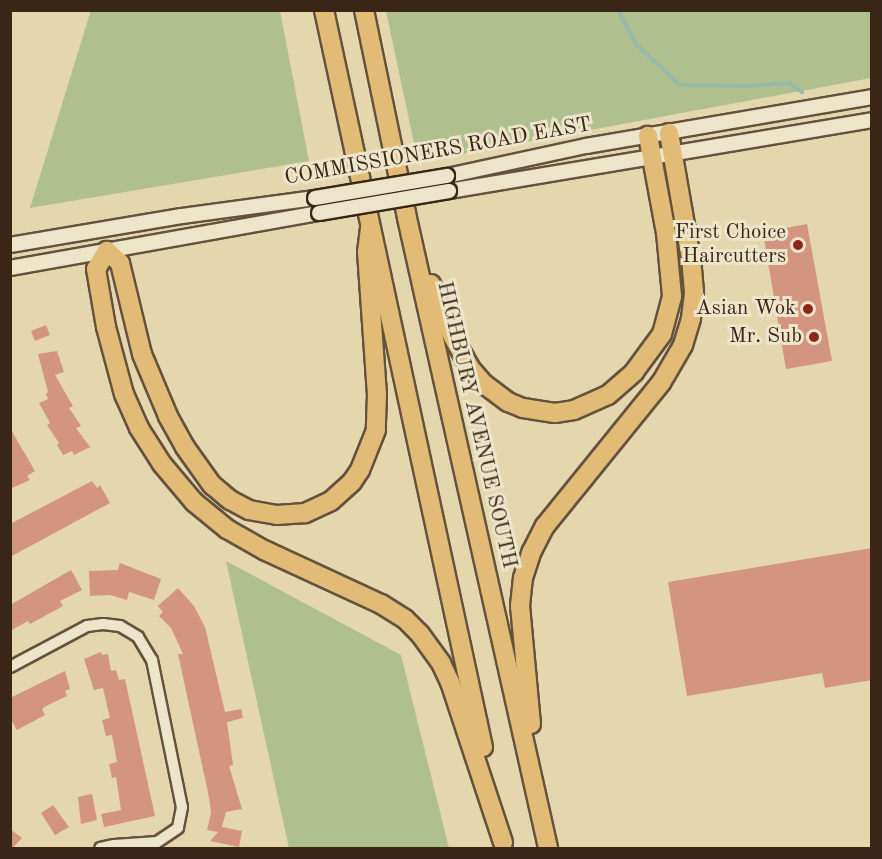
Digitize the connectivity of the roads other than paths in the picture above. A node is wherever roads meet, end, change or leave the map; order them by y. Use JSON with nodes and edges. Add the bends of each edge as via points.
{"nodes":[{"id":1,"x":324,"y":10,"type":"edge"},
{"id":2,"x":364,"y":10,"type":"edge"},
{"id":3,"x":872,"y":97,"type":"edge"},
{"id":4,"x":872,"y":120,"type":"edge"},
{"id":5,"x":669,"y":133,"type":"junction"},
{"id":6,"x":648,"y":136,"type":"junction"},
{"id":7,"x":673,"y":153,"type":"junction"},
{"id":8,"x":651,"y":157,"type":"junction"},
{"id":9,"x":407,"y":218,"type":"junction"},
{"id":10,"x":370,"y":228,"type":"junction"},
{"id":11,"x":102,"y":230,"type":"junction"},
{"id":12,"x":10,"y":245,"type":"edge"},
{"id":13,"x":107,"y":250,"type":"junction"},
{"id":14,"x":10,"y":268,"type":"edge"},
{"id":15,"x":10,"y":667,"type":"edge"},
{"id":16,"x":541,"y":819,"type":"junction"},
{"id":17,"x":504,"y":845,"type":"edge"},
{"id":18,"x":100,"y":849,"type":"edge"},
{"id":19,"x":548,"y":849,"type":"edge"}],
"edges":[{"from":1,"to":10,"type":"highway"},
{"from":2,"to":9,"type":"highway","name":"HIGHBURY AVENUE SOUTH"},
{"from":3,"to":5,"type":"main road","name":"COMMISSIONERS ROAD EAST"},
{"from":4,"to":7,"type":"main road","name":"COMMISSIONERS ROAD EAST"},
{"from":5,"to":6,"type":"main road","name":"COMMISSIONERS ROAD EAST"},
{"from":5,"to":7,"type":"highway"},
{"from":6,"to":8,"type":"highway"},
{"from":6,"to":11,"type":"main road","name":"COMMISSIONERS ROAD EAST","bridge":true,"via":[[447,176]]},
{"from":7,"to":8,"type":"main road","name":"COMMISSIONERS ROAD EAST"},
{"from":7,"to":16,"type":"highway","via":[[693,278],[693,306],[683,345],[662,383],[545,526],[523,578],[520,634]]},
{"from":8,"to":9,"type":"highway","via":[[671,270],[670,312],[662,334],[646,358],[621,385],[574,410],[555,413],[508,402],[470,368],[453,337]]},
{"from":8,"to":13,"type":"main road","name":"COMMISSIONERS ROAD EAST","bridge":true},
{"from":9,"to":16,"type":"highway","name":"HIGHBURY AVENUE SOUTH"},
{"from":10,"to":13,"type":"highway","via":[[367,252],[376,430],[352,482],[331,501],[298,514],[249,510],[230,500],[204,474],[158,395],[131,318],[120,263]]},
{"from":10,"to":17,"type":"highway"},
{"from":11,"to":12,"type":"main road","name":"COMMISSIONERS ROAD EAST"},
{"from":11,"to":13,"type":"main road"},
{"from":13,"to":14,"type":"main road","name":"COMMISSIONERS ROAD EAST"},
{"from":13,"to":17,"type":"highway","via":[[96,269],[114,362],[139,428],[162,464],[194,502],[227,529],[381,603],[420,634],[450,682]]},
{"from":15,"to":18,"type":"street","via":[[87,626],[103,624],[120,626],[138,637],[152,660],[182,807],[178,828],[157,842]]},
{"from":16,"to":19,"type":"highway","name":"HIGHBURY AVENUE SOUTH"}]}
